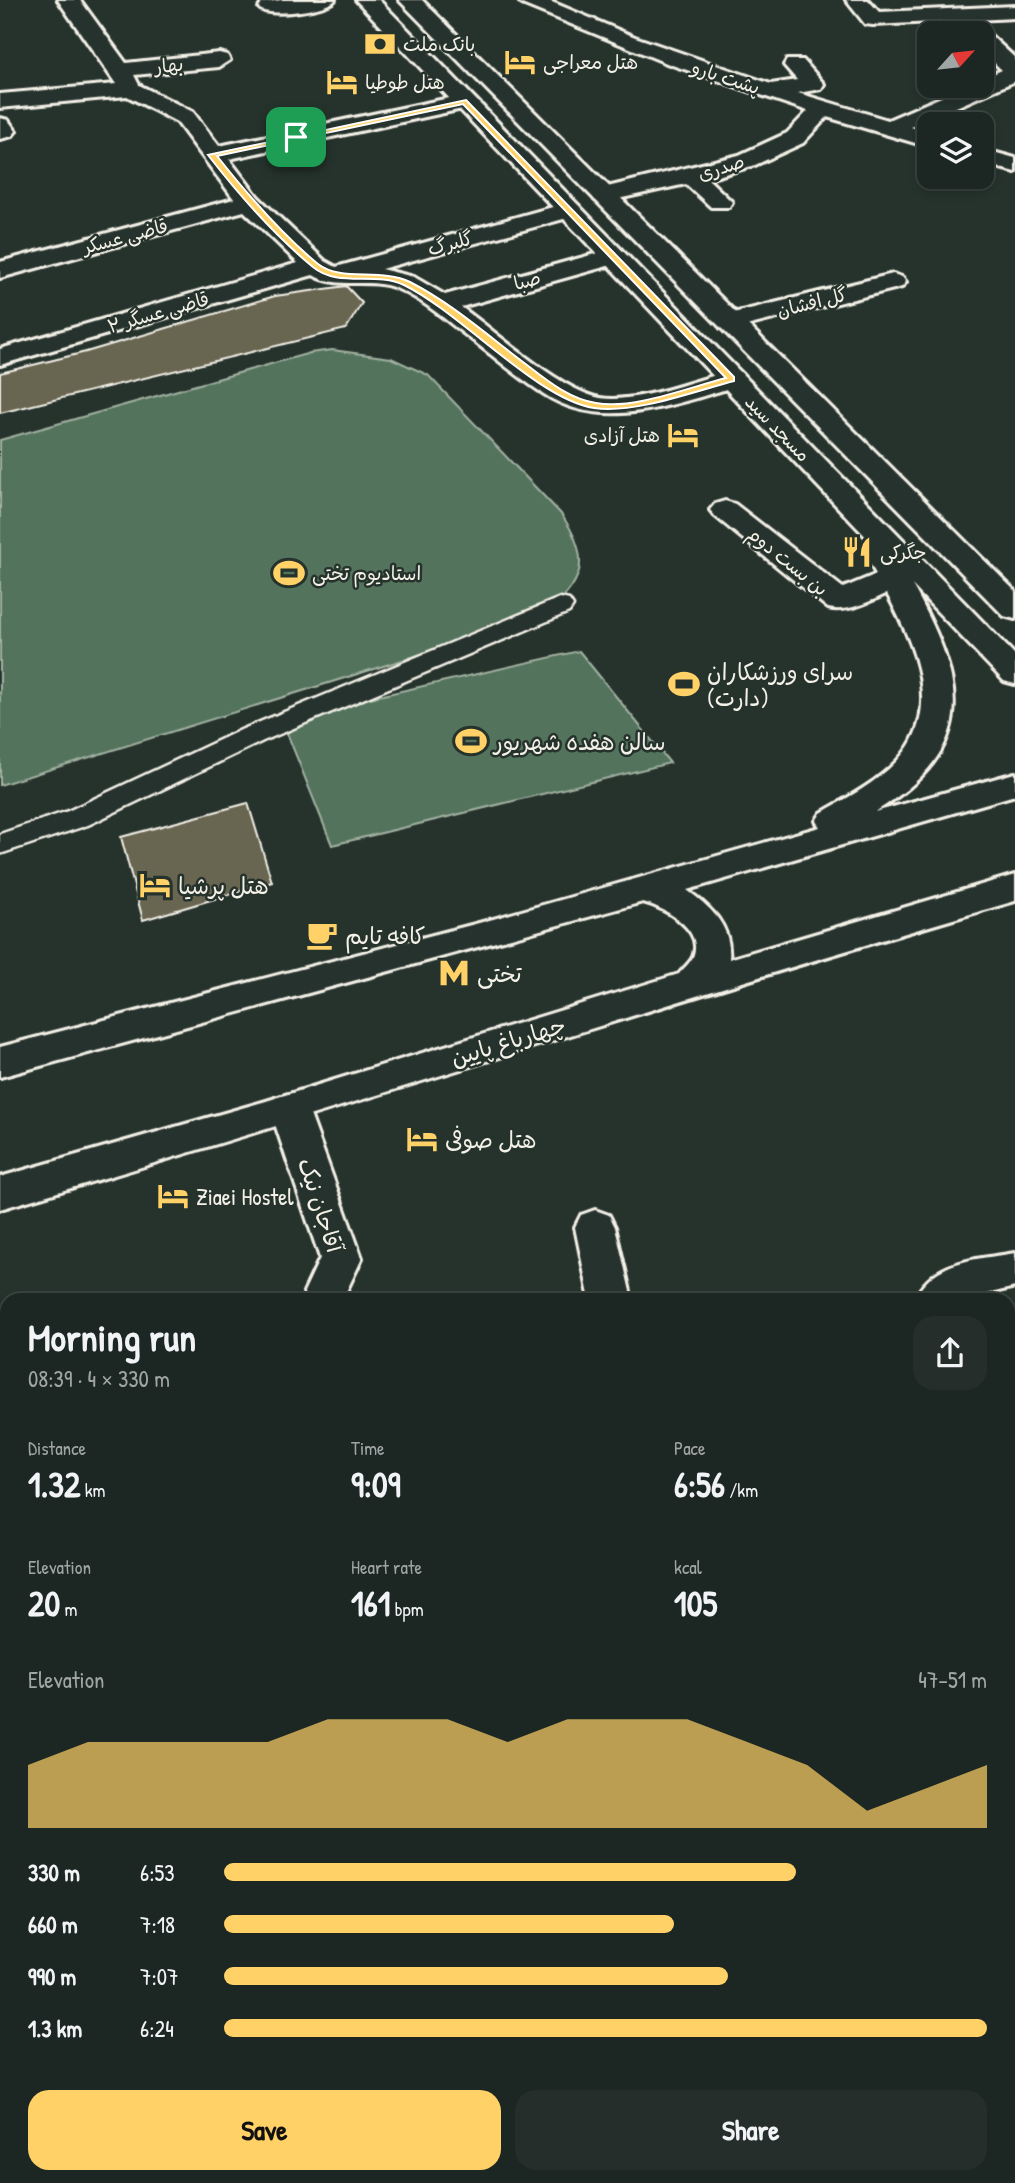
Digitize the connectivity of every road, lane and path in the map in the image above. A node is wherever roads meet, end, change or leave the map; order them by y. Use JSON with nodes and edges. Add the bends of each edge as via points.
{"nodes":[{"id":1,"x":69,"y":0,"type":"edge"},
{"id":2,"x":324,"y":0,"type":"edge"},
{"id":3,"x":367,"y":0,"type":"edge"},
{"id":4,"x":410,"y":0,"type":"edge"},
{"id":5,"x":529,"y":0,"type":"edge"},
{"id":6,"x":857,"y":0,"type":"edge"},
{"id":7,"x":944,"y":7,"type":"edge"},
{"id":8,"x":270,"y":8,"type":"dead end"},
{"id":9,"x":1015,"y":12,"type":"edge"},
{"id":10,"x":960,"y":21,"type":"edge"},
{"id":11,"x":994,"y":51,"type":"edge"},
{"id":12,"x":219,"y":60,"type":"dead end"},
{"id":13,"x":795,"y":65,"type":"dead end"},
{"id":14,"x":1015,"y":71,"type":"edge"},
{"id":15,"x":125,"y":79,"type":"junction"},
{"id":16,"x":767,"y":91,"type":"junction"},
{"id":17,"x":0,"y":100,"type":"edge"},
{"id":18,"x":464,"y":102,"type":"junction"},
{"id":19,"x":823,"y":108,"type":"junction"},
{"id":20,"x":0,"y":125,"type":"edge"},
{"id":21,"x":890,"y":128,"type":"junction"},
{"id":22,"x":0,"y":132,"type":"edge"},
{"id":23,"x":917,"y":136,"type":"edge"},
{"id":24,"x":212,"y":155,"type":"junction"},
{"id":25,"x":994,"y":159,"type":"edge"},
{"id":26,"x":1015,"y":165,"type":"edge"},
{"id":27,"x":691,"y":176,"type":"junction"},
{"id":28,"x":604,"y":195,"type":"junction"},
{"id":29,"x":250,"y":202,"type":"junction"},
{"id":30,"x":720,"y":202,"type":"dead end"},
{"id":31,"x":569,"y":210,"type":"junction"},
{"id":32,"x":613,"y":257,"type":"junction"},
{"id":33,"x":0,"y":270,"type":"edge"},
{"id":34,"x":323,"y":271,"type":"junction"},
{"id":35,"x":894,"y":282,"type":"dead end"},
{"id":36,"x":441,"y":304,"type":"junction"},
{"id":37,"x":730,"y":322,"type":"junction"},
{"id":38,"x":0,"y":357,"type":"edge"},
{"id":39,"x":731,"y":379,"type":"junction"},
{"id":40,"x":855,"y":507,"type":"junction"},
{"id":41,"x":724,"y":510,"type":"dead end"},
{"id":42,"x":920,"y":513,"type":"junction"},
{"id":43,"x":893,"y":579,"type":"junction"},
{"id":44,"x":1015,"y":583,"type":"edge"},
{"id":45,"x":560,"y":606,"type":"dead end"},
{"id":46,"x":1015,"y":609,"type":"edge"},
{"id":47,"x":1015,"y":674,"type":"edge"},
{"id":48,"x":1015,"y":784,"type":"edge"},
{"id":49,"x":0,"y":844,"type":"edge"},
{"id":50,"x":789,"y":847,"type":"junction"},
{"id":51,"x":1015,"y":888,"type":"edge"},
{"id":52,"x":641,"y":890,"type":"junction"},
{"id":53,"x":1015,"y":902,"type":"edge"},
{"id":54,"x":959,"y":906,"type":"junction"},
{"id":55,"x":692,"y":984,"type":"junction"},
{"id":56,"x":0,"y":1062,"type":"edge"},
{"id":57,"x":289,"y":1109,"type":"junction"},
{"id":58,"x":0,"y":1193,"type":"edge"},
{"id":59,"x":595,"y":1227,"type":"dead end"},
{"id":60,"x":1015,"y":1270,"type":"edge"},
{"id":61,"x":325,"y":1293,"type":"edge"},
{"id":62,"x":609,"y":1293,"type":"edge"},
{"id":63,"x":942,"y":1293,"type":"edge"}],
"edges":[{"from":1,"to":15,"type":"street"},
{"from":2,"to":8,"type":"street"},
{"from":3,"to":18,"type":"street","name":"مسجد سید"},
{"from":4,"to":28,"type":"street","name":"مسجد سید"},
{"from":5,"to":16,"type":"street","name":"پشت بارو","via":[[604,34]]},
{"from":6,"to":7,"type":"street","via":[[873,19]]},
{"from":7,"to":9,"type":"street"},
{"from":7,"to":10,"type":"street"},
{"from":11,"to":14,"type":"street"},
{"from":12,"to":15,"type":"street","name":"بهار"},
{"from":13,"to":16,"type":"street","via":[[813,85]]},
{"from":14,"to":21,"type":"street"},
{"from":15,"to":17,"type":"street","name":"بهار"},
{"from":15,"to":24,"type":"street","via":[[185,117]]},
{"from":16,"to":19,"type":"street","name":"پشت بارو"},
{"from":18,"to":24,"type":"street"},
{"from":18,"to":31,"type":"street","name":"مسجد سید"},
{"from":19,"to":21,"type":"street","name":"پشت بارو"},
{"from":19,"to":27,"type":"street","name":"صدری","via":[[795,138],[747,160]]},
{"from":20,"to":22,"type":"street","via":[[4,131]]},
{"from":21,"to":23,"type":"street","name":"پشت بارو"},
{"from":24,"to":29,"type":"street"},
{"from":25,"to":26,"type":"street"},
{"from":27,"to":28,"type":"street","name":"صدری"},
{"from":27,"to":30,"type":"street"},
{"from":28,"to":37,"type":"street","name":"مسجد سید"},
{"from":29,"to":33,"type":"street","name":"قاضی عسکر"},
{"from":29,"to":34,"type":"street"},
{"from":31,"to":32,"type":"street","name":"مسجد سید"},
{"from":31,"to":34,"type":"street","name":"گلبرگ"},
{"from":32,"to":36,"type":"street","name":"صبا"},
{"from":32,"to":39,"type":"street","name":"مسجد سید"},
{"from":34,"to":36,"type":"street","via":[[405,282]]},
{"from":34,"to":38,"type":"street","name":"قاضی عسگر ۲"},
{"from":35,"to":37,"type":"street","name":"گل افشان"},
{"from":36,"to":39,"type":"street","via":[[556,390],[594,406],[660,398]]},
{"from":37,"to":42,"type":"street","name":"مسجد سید"},
{"from":39,"to":40,"type":"street","name":"مسجد سید"},
{"from":40,"to":43,"type":"street"},
{"from":40,"to":47,"type":"street","name":"مسجد سید"},
{"from":41,"to":43,"type":"street","name":"بن بست دوم","via":[[839,601]]},
{"from":42,"to":44,"type":"street"},
{"from":42,"to":46,"type":"street","name":"مسجد سید"},
{"from":43,"to":50,"type":"street","via":[[937,672],[937,724],[916,762],[871,800]]},
{"from":45,"to":49,"type":"lane","via":[[253,735],[78,818]]},
{"from":48,"to":50,"type":"street"},
{"from":50,"to":52,"type":"street"},
{"from":51,"to":54,"type":"street","name":"چهارباغ پایین"},
{"from":52,"to":55,"type":"street","via":[[672,897],[697,916],[713,941],[711,960]]},
{"from":52,"to":56,"type":"street"},
{"from":53,"to":54,"type":"street"},
{"from":54,"to":55,"type":"street","name":"چهارباغ پایین"},
{"from":55,"to":57,"type":"street","name":"چهارباغ پایین"},
{"from":57,"to":58,"type":"street","name":"چهارباغ پایین"},
{"from":57,"to":61,"type":"street","name":"آقاجان نیک","via":[[341,1258]]},
{"from":59,"to":62,"type":"street"},
{"from":60,"to":63,"type":"street","via":[[953,1282]]}]}
